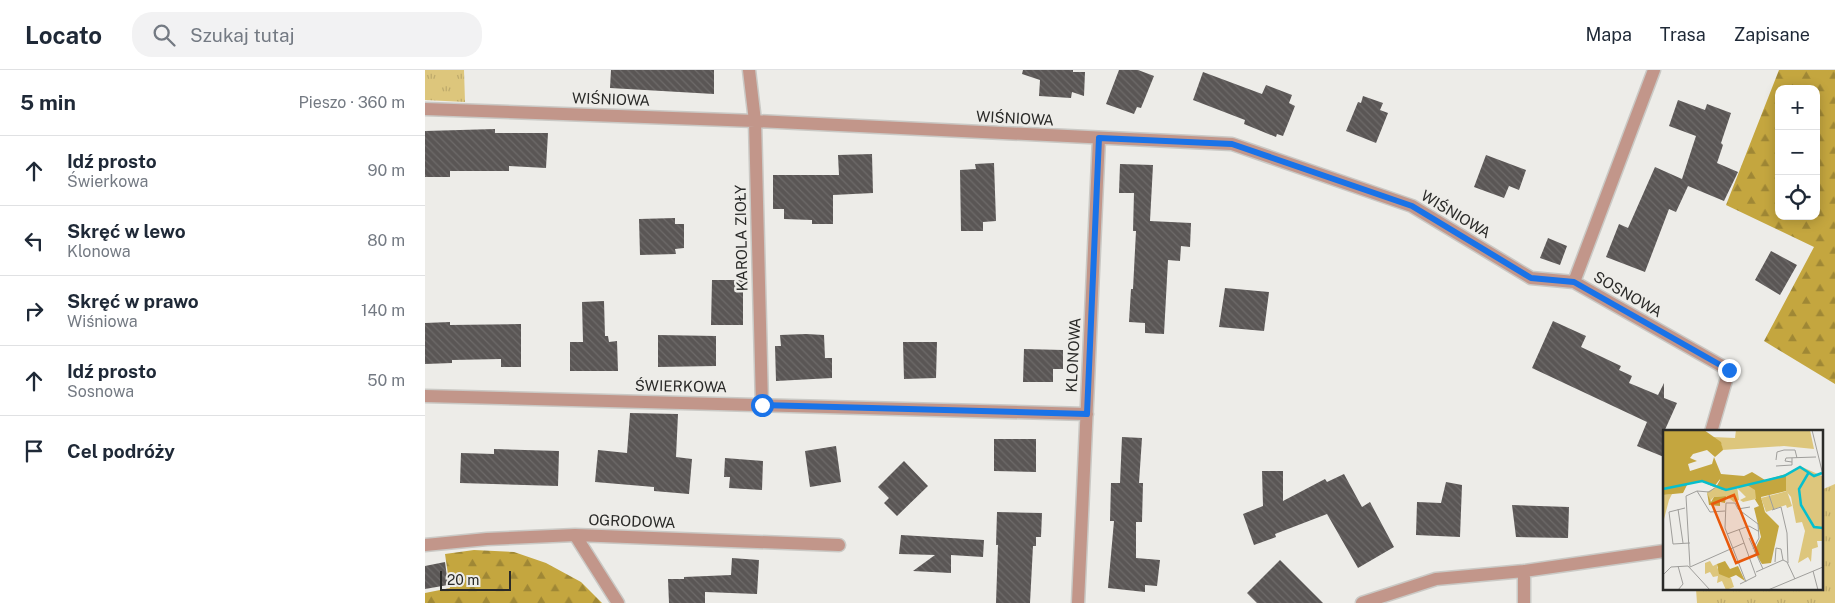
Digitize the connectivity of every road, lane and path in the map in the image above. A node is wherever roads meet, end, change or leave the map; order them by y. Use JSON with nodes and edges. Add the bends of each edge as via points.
{"nodes":[{"id":1,"x":749,"y":70,"type":"edge"},
{"id":2,"x":1654,"y":70,"type":"edge"},
{"id":3,"x":425,"y":109,"type":"edge"},
{"id":4,"x":755,"y":121,"type":"junction"},
{"id":5,"x":1099,"y":138,"type":"junction"},
{"id":6,"x":1574,"y":282,"type":"junction"},
{"id":7,"x":425,"y":396,"type":"edge"},
{"id":8,"x":762,"y":405,"type":"junction"},
{"id":9,"x":1087,"y":414,"type":"junction"},
{"id":10,"x":1712,"y":430,"type":"edge"},
{"id":11,"x":575,"y":535,"type":"junction"},
{"id":12,"x":425,"y":545,"type":"edge"},
{"id":13,"x":839,"y":545,"type":"dead end"},
{"id":14,"x":1663,"y":551,"type":"edge"},
{"id":15,"x":1524,"y":571,"type":"junction"},
{"id":16,"x":619,"y":603,"type":"edge"},
{"id":17,"x":1077,"y":603,"type":"edge"},
{"id":18,"x":1362,"y":603,"type":"edge"},
{"id":19,"x":1524,"y":603,"type":"edge"}],
"edges":[{"from":1,"to":4,"type":"street","name":"KAROLA ZIOŁY"},
{"from":2,"to":6,"type":"street","name":"SOSNOWA"},
{"from":3,"to":4,"type":"street","name":"WIŚNIOWA"},
{"from":4,"to":5,"type":"street","name":"WIŚNIOWA"},
{"from":4,"to":8,"type":"street","name":"KAROLA ZIOŁY"},
{"from":5,"to":6,"type":"street","name":"WIŚNIOWA","via":[[1232,144],[1412,206],[1531,278]]},
{"from":5,"to":9,"type":"street","name":"KLONOWA"},
{"from":6,"to":10,"type":"street","name":"SOSNOWA","via":[[1729,370]]},
{"from":7,"to":8,"type":"street","name":"ŚWIERKOWA"},
{"from":8,"to":9,"type":"street","name":"ŚWIERKOWA"},
{"from":9,"to":17,"type":"street","name":"KLONOWA"},
{"from":11,"to":12,"type":"street","name":"OGRODOWA"},
{"from":11,"to":13,"type":"street","name":"OGRODOWA"},
{"from":11,"to":16,"type":"street"},
{"from":14,"to":15,"type":"street"},
{"from":15,"to":18,"type":"street","via":[[1436,579]]},
{"from":15,"to":19,"type":"street"}]}
